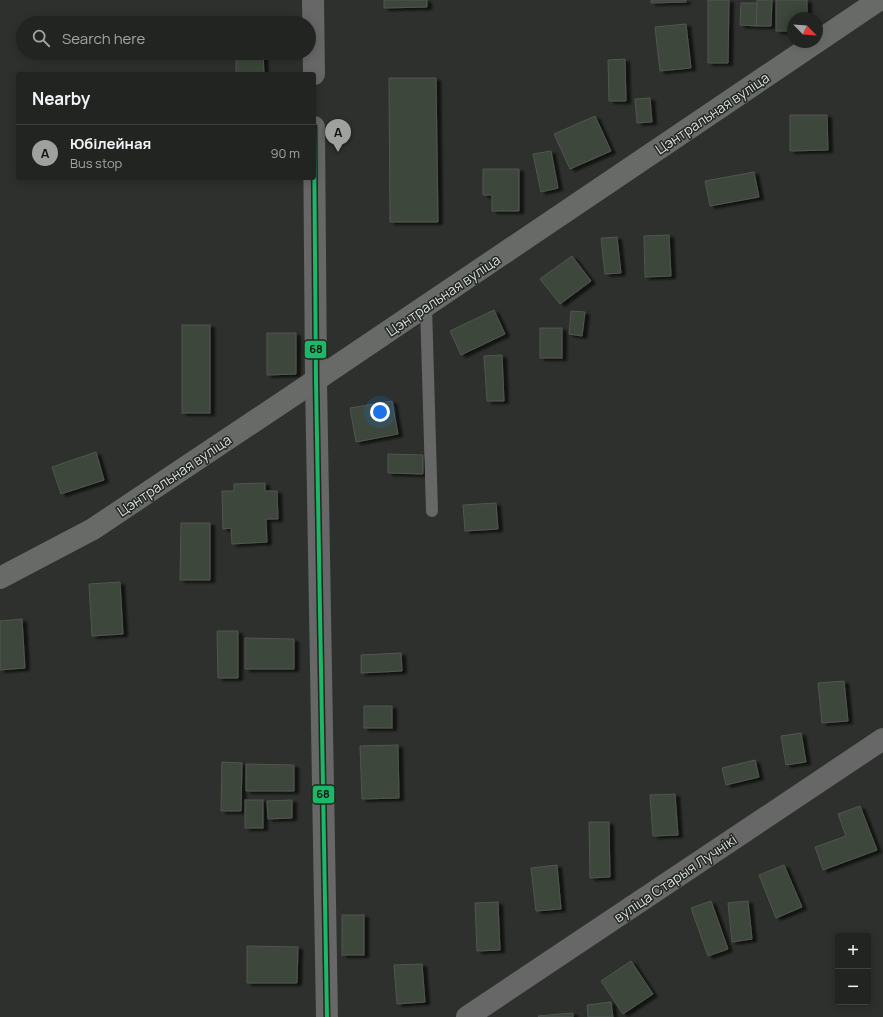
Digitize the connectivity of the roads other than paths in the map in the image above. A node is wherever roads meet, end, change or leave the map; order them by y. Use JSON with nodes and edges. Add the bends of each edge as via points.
{"nodes":[{"id":1,"x":313,"y":0,"type":"edge"},
{"id":2,"x":880,"y":0,"type":"edge"},
{"id":3,"x":313,"y":16,"type":"edge"},
{"id":4,"x":314,"y":60,"type":"edge"},
{"id":5,"x":314,"y":72,"type":"edge"},
{"id":6,"x":314,"y":180,"type":"edge"},
{"id":7,"x":426,"y":306,"type":"junction"},
{"id":8,"x":316,"y":380,"type":"junction"},
{"id":9,"x":432,"y":511,"type":"dead end"},
{"id":10,"x":0,"y":578,"type":"edge"},
{"id":11,"x":883,"y":739,"type":"edge"},
{"id":12,"x":327,"y":1017,"type":"edge"},
{"id":13,"x":467,"y":1017,"type":"edge"}],
"edges":[{"from":1,"to":3,"type":"street"},
{"from":2,"to":7,"type":"main road","name":"Цэнтральная вуліца"},
{"from":4,"to":5,"type":"street"},
{"from":6,"to":8,"type":"street"},
{"from":7,"to":8,"type":"main road","name":"Цэнтральная вуліца"},
{"from":7,"to":9,"type":"lane"},
{"from":8,"to":10,"type":"main road","name":"Цэнтральная вуліца","via":[[93,529]]},
{"from":8,"to":12,"type":"street"},
{"from":11,"to":13,"type":"street","name":"вуліца Старыя Лучнікі"}]}
